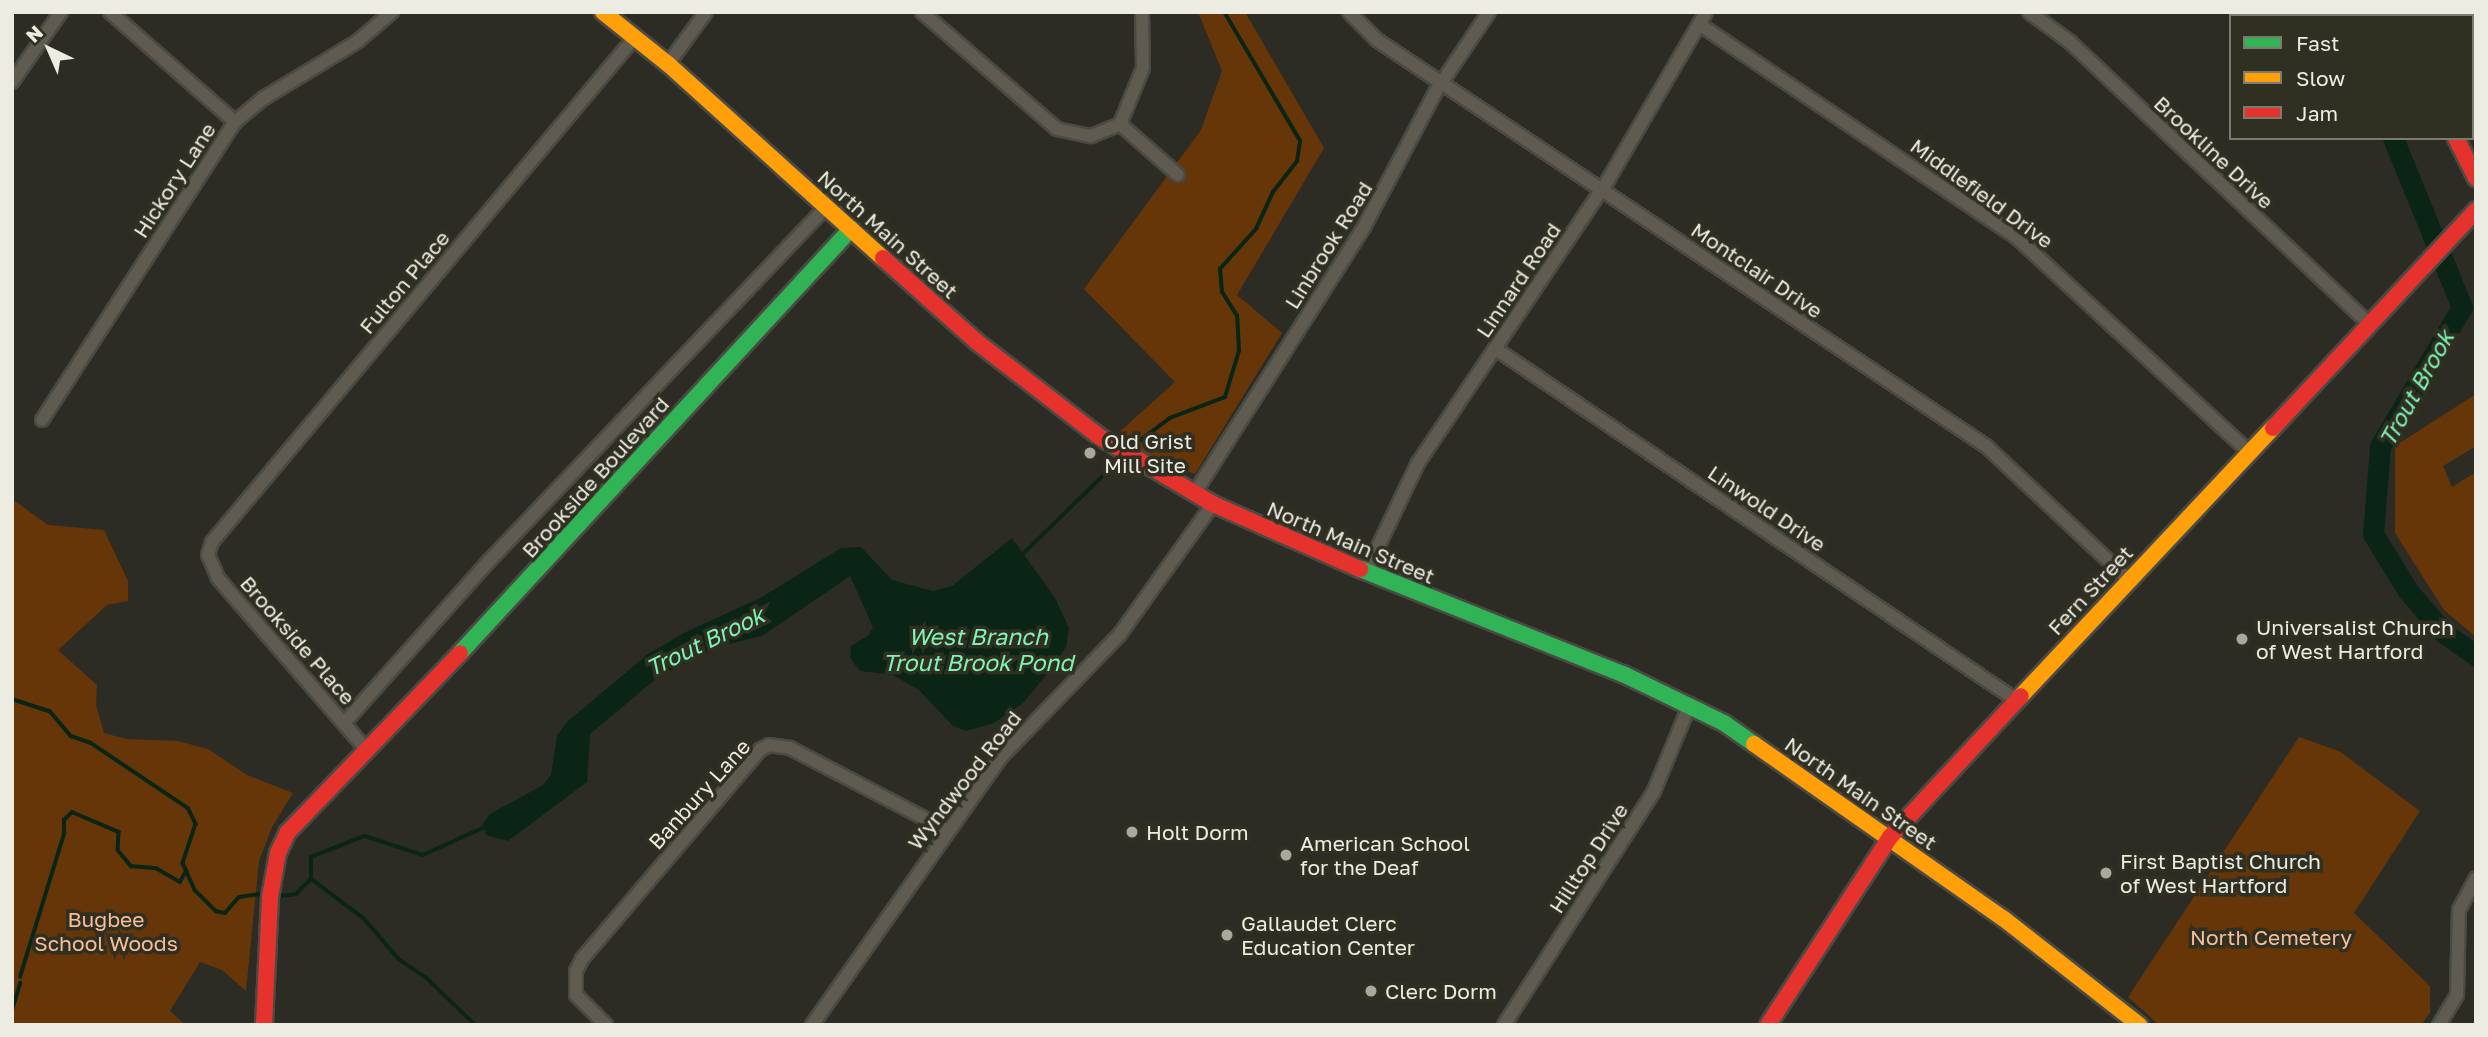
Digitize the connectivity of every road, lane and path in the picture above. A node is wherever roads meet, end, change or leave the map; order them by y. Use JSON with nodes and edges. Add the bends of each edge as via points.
{"nodes":[{"id":1,"x":61,"y":12,"type":"edge"},
{"id":2,"x":392,"y":12,"type":"edge"},
{"id":3,"x":603,"y":12,"type":"edge"},
{"id":4,"x":706,"y":12,"type":"edge"},
{"id":5,"x":922,"y":12,"type":"edge"},
{"id":6,"x":1142,"y":12,"type":"edge"},
{"id":7,"x":1349,"y":12,"type":"edge"},
{"id":8,"x":1489,"y":12,"type":"edge"},
{"id":9,"x":1706,"y":12,"type":"edge"},
{"id":10,"x":2029,"y":12,"type":"edge"},
{"id":11,"x":113,"y":13,"type":"edge"},
{"id":12,"x":1699,"y":24,"type":"junction"},
{"id":13,"x":635,"y":37,"type":"junction"},
{"id":14,"x":667,"y":64,"type":"junction"},
{"id":15,"x":1442,"y":81,"type":"junction"},
{"id":16,"x":12,"y":82,"type":"edge"},
{"id":17,"x":235,"y":122,"type":"junction"},
{"id":18,"x":1120,"y":124,"type":"junction"},
{"id":19,"x":2457,"y":140,"type":"edge"},
{"id":20,"x":1178,"y":175,"type":"dead end"},
{"id":21,"x":2476,"y":178,"type":"edge"},
{"id":22,"x":1602,"y":189,"type":"junction"},
{"id":23,"x":826,"y":207,"type":"junction"},
{"id":24,"x":2476,"y":210,"type":"edge"},
{"id":25,"x":851,"y":229,"type":"junction"},
{"id":26,"x":2369,"y":324,"type":"junction"},
{"id":27,"x":1496,"y":349,"type":"junction"},
{"id":28,"x":42,"y":420,"type":"dead end"},
{"id":29,"x":2249,"y":452,"type":"junction"},
{"id":30,"x":1194,"y":494,"type":"junction"},
{"id":31,"x":1213,"y":505,"type":"junction"},
{"id":32,"x":208,"y":555,"type":"joint"},
{"id":33,"x":1366,"y":572,"type":"junction"},
{"id":34,"x":2129,"y":580,"type":"junction"},
{"id":35,"x":2016,"y":700,"type":"junction"},
{"id":36,"x":1690,"y":705,"type":"junction"},
{"id":37,"x":345,"y":722,"type":"junction"},
{"id":38,"x":365,"y":748,"type":"junction"},
{"id":39,"x":947,"y":830,"type":"junction"},
{"id":40,"x":1890,"y":837,"type":"junction"},
{"id":41,"x":2476,"y":878,"type":"edge"},
{"id":42,"x":2129,"y":1021,"type":"edge"},
{"id":43,"x":264,"y":1025,"type":"edge"},
{"id":44,"x":606,"y":1025,"type":"edge"},
{"id":45,"x":812,"y":1025,"type":"edge"},
{"id":46,"x":1504,"y":1025,"type":"edge"},
{"id":47,"x":1768,"y":1025,"type":"edge"},
{"id":48,"x":2439,"y":1025,"type":"edge"}],
"edges":[{"from":1,"to":16,"type":"street"},
{"from":2,"to":17,"type":"street","name":"Hickory Lane","via":[[358,41],[256,103]]},
{"from":3,"to":13,"type":"street","name":"North Main Street"},
{"from":4,"to":14,"type":"street"},
{"from":5,"to":18,"type":"street","via":[[1057,129],[1091,136]]},
{"from":6,"to":18,"type":"street","via":[[1143,68]]},
{"from":7,"to":15,"type":"street","name":"Montclair Drive","via":[[1377,40]]},
{"from":8,"to":15,"type":"street","name":"Linbrook Road"},
{"from":9,"to":12,"type":"street","name":"Linnard Road"},
{"from":10,"to":26,"type":"street","name":"Brookline Drive","via":[[2070,42]]},
{"from":11,"to":17,"type":"street"},
{"from":12,"to":22,"type":"street","name":"Linnard Road"},
{"from":12,"to":29,"type":"street","name":"Middlefield Drive","via":[[2015,236]]},
{"from":13,"to":14,"type":"street","name":"North Main Street"},
{"from":13,"to":32,"type":"street","name":"Fulton Place","via":[[212,542]]},
{"from":14,"to":23,"type":"street","name":"North Main Street"},
{"from":15,"to":22,"type":"street","name":"Montclair Drive"},
{"from":15,"to":30,"type":"street","name":"Linbrook Road","via":[[1364,228]]},
{"from":17,"to":28,"type":"street","name":"Hickory Lane"},
{"from":18,"to":20,"type":"street"},
{"from":19,"to":21,"type":"street"},
{"from":22,"to":27,"type":"street","name":"Linnard Road"},
{"from":22,"to":34,"type":"street","name":"Montclair Drive","via":[[1986,446]]},
{"from":23,"to":25,"type":"street","name":"North Main Street"},
{"from":23,"to":37,"type":"street","name":"Brookside Boulevard","via":[[489,561]]},
{"from":24,"to":26,"type":"street","name":"Fern Street"},
{"from":25,"to":30,"type":"street","name":"North Main Street","via":[[1021,380],[1100,437]]},
{"from":25,"to":38,"type":"street","name":"Brookside Boulevard","via":[[495,617]]},
{"from":26,"to":29,"type":"street","name":"Fern Street"},
{"from":27,"to":33,"type":"street","name":"Linnard Road","via":[[1418,463]]},
{"from":27,"to":35,"type":"street","name":"Linwold Drive"},
{"from":29,"to":34,"type":"street","name":"Fern Street"},
{"from":30,"to":31,"type":"street","name":"North Main Street"},
{"from":31,"to":33,"type":"street","name":"North Main Street"},
{"from":31,"to":39,"type":"street","name":"Wyndwood Road","via":[[1120,634],[1026,730]]},
{"from":32,"to":37,"type":"street","name":"Brookside Place","via":[[218,578]]},
{"from":33,"to":36,"type":"street","name":"North Main Street"},
{"from":34,"to":35,"type":"street","name":"Fern Street"},
{"from":35,"to":40,"type":"street","name":"Fern Street"},
{"from":36,"to":40,"type":"street","name":"North Main Street"},
{"from":36,"to":46,"type":"street","name":"Hilltop Drive","via":[[1654,791]]},
{"from":37,"to":38,"type":"street","name":"Brookside Place"},
{"from":38,"to":43,"type":"street","name":"Brookside Boulevard","via":[[304,811],[278,853],[270,897]]},
{"from":39,"to":44,"type":"street","name":"Banbury Lane","via":[[790,748],[769,745],[760,750],[582,959],[576,971],[576,995]]},
{"from":39,"to":45,"type":"street","name":"Wyndwood Road"},
{"from":40,"to":42,"type":"street","name":"North Main Street"},
{"from":40,"to":47,"type":"street","name":"Fern Street"},
{"from":41,"to":48,"type":"street","via":[[2459,910],[2457,995]]}]}
